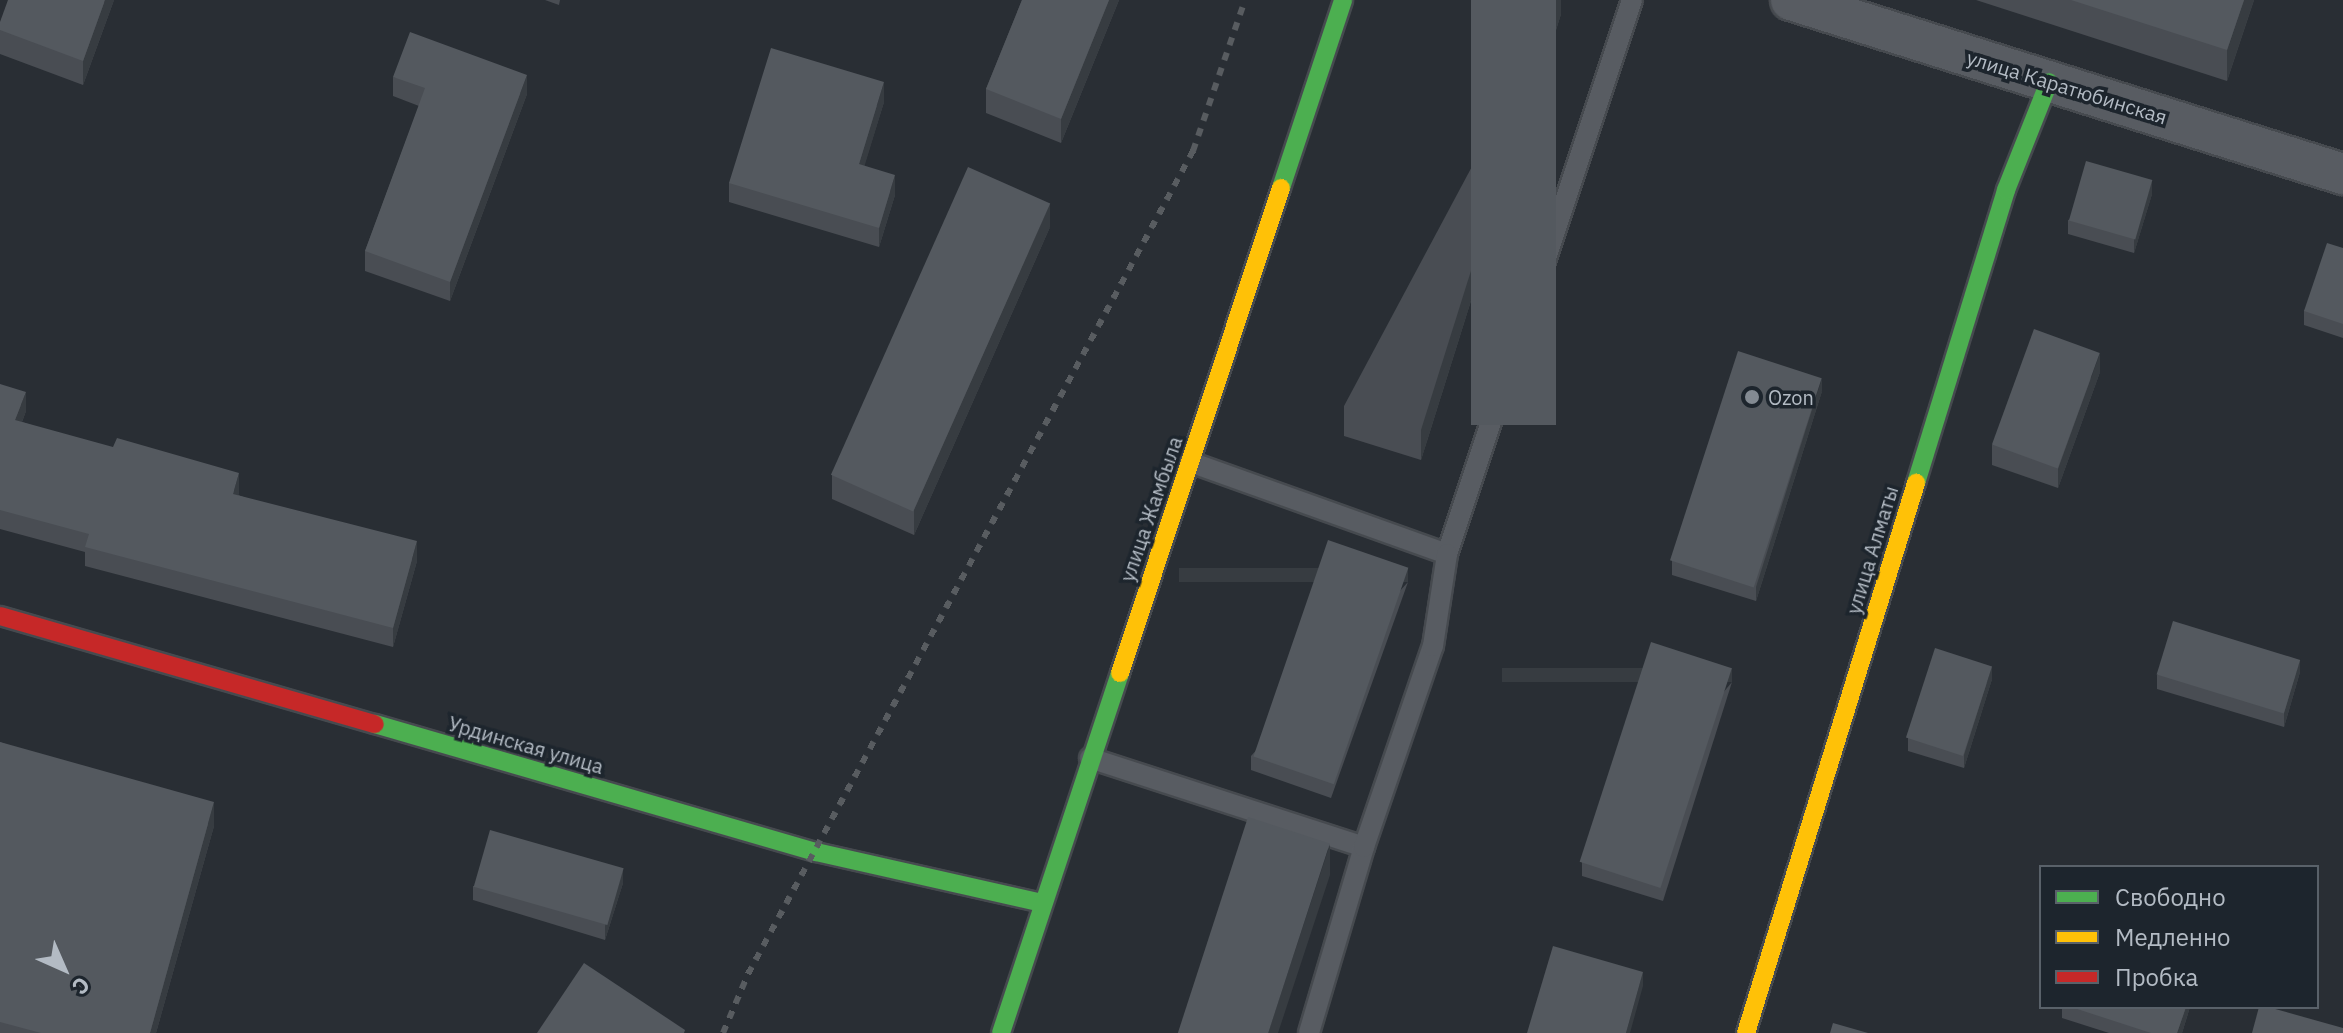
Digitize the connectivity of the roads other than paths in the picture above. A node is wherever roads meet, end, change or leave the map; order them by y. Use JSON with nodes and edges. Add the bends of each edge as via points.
{"nodes":[{"id":1,"x":1343,"y":0,"type":"edge"},
{"id":2,"x":1632,"y":0,"type":"edge"},
{"id":3,"x":1791,"y":0,"type":"edge"},
{"id":4,"x":2049,"y":82,"type":"junction"},
{"id":5,"x":2343,"y":174,"type":"edge"},
{"id":6,"x":1190,"y":462,"type":"junction"},
{"id":7,"x":1447,"y":554,"type":"junction"},
{"id":8,"x":0,"y":616,"type":"edge"},
{"id":9,"x":1090,"y":758,"type":"junction"},
{"id":10,"x":1364,"y":847,"type":"junction"},
{"id":11,"x":1042,"y":903,"type":"junction"},
{"id":12,"x":1001,"y":1033,"type":"edge"},
{"id":13,"x":1309,"y":1033,"type":"edge"},
{"id":14,"x":1746,"y":1033,"type":"edge"}],
"edges":[{"from":1,"to":6,"type":"street","name":"улица Жамбыла"},
{"from":2,"to":7,"type":"lane"},
{"from":3,"to":4,"type":"street","name":"улица Каратюбинская"},
{"from":4,"to":5,"type":"street","name":"улица Каратюбинская"},
{"from":4,"to":14,"type":"street","name":"улица Алматы","via":[[2006,190]]},
{"from":6,"to":7,"type":"lane"},
{"from":6,"to":9,"type":"street","name":"улица Жамбыла"},
{"from":7,"to":10,"type":"lane","via":[[1433,646]]},
{"from":8,"to":11,"type":"street","name":"Урдинская улица","via":[[816,852]]},
{"from":9,"to":10,"type":"lane"},
{"from":9,"to":11,"type":"street","name":"улица Жамбыла"},
{"from":10,"to":13,"type":"lane"},
{"from":11,"to":12,"type":"street","name":"улица Жамбыла"}]}
